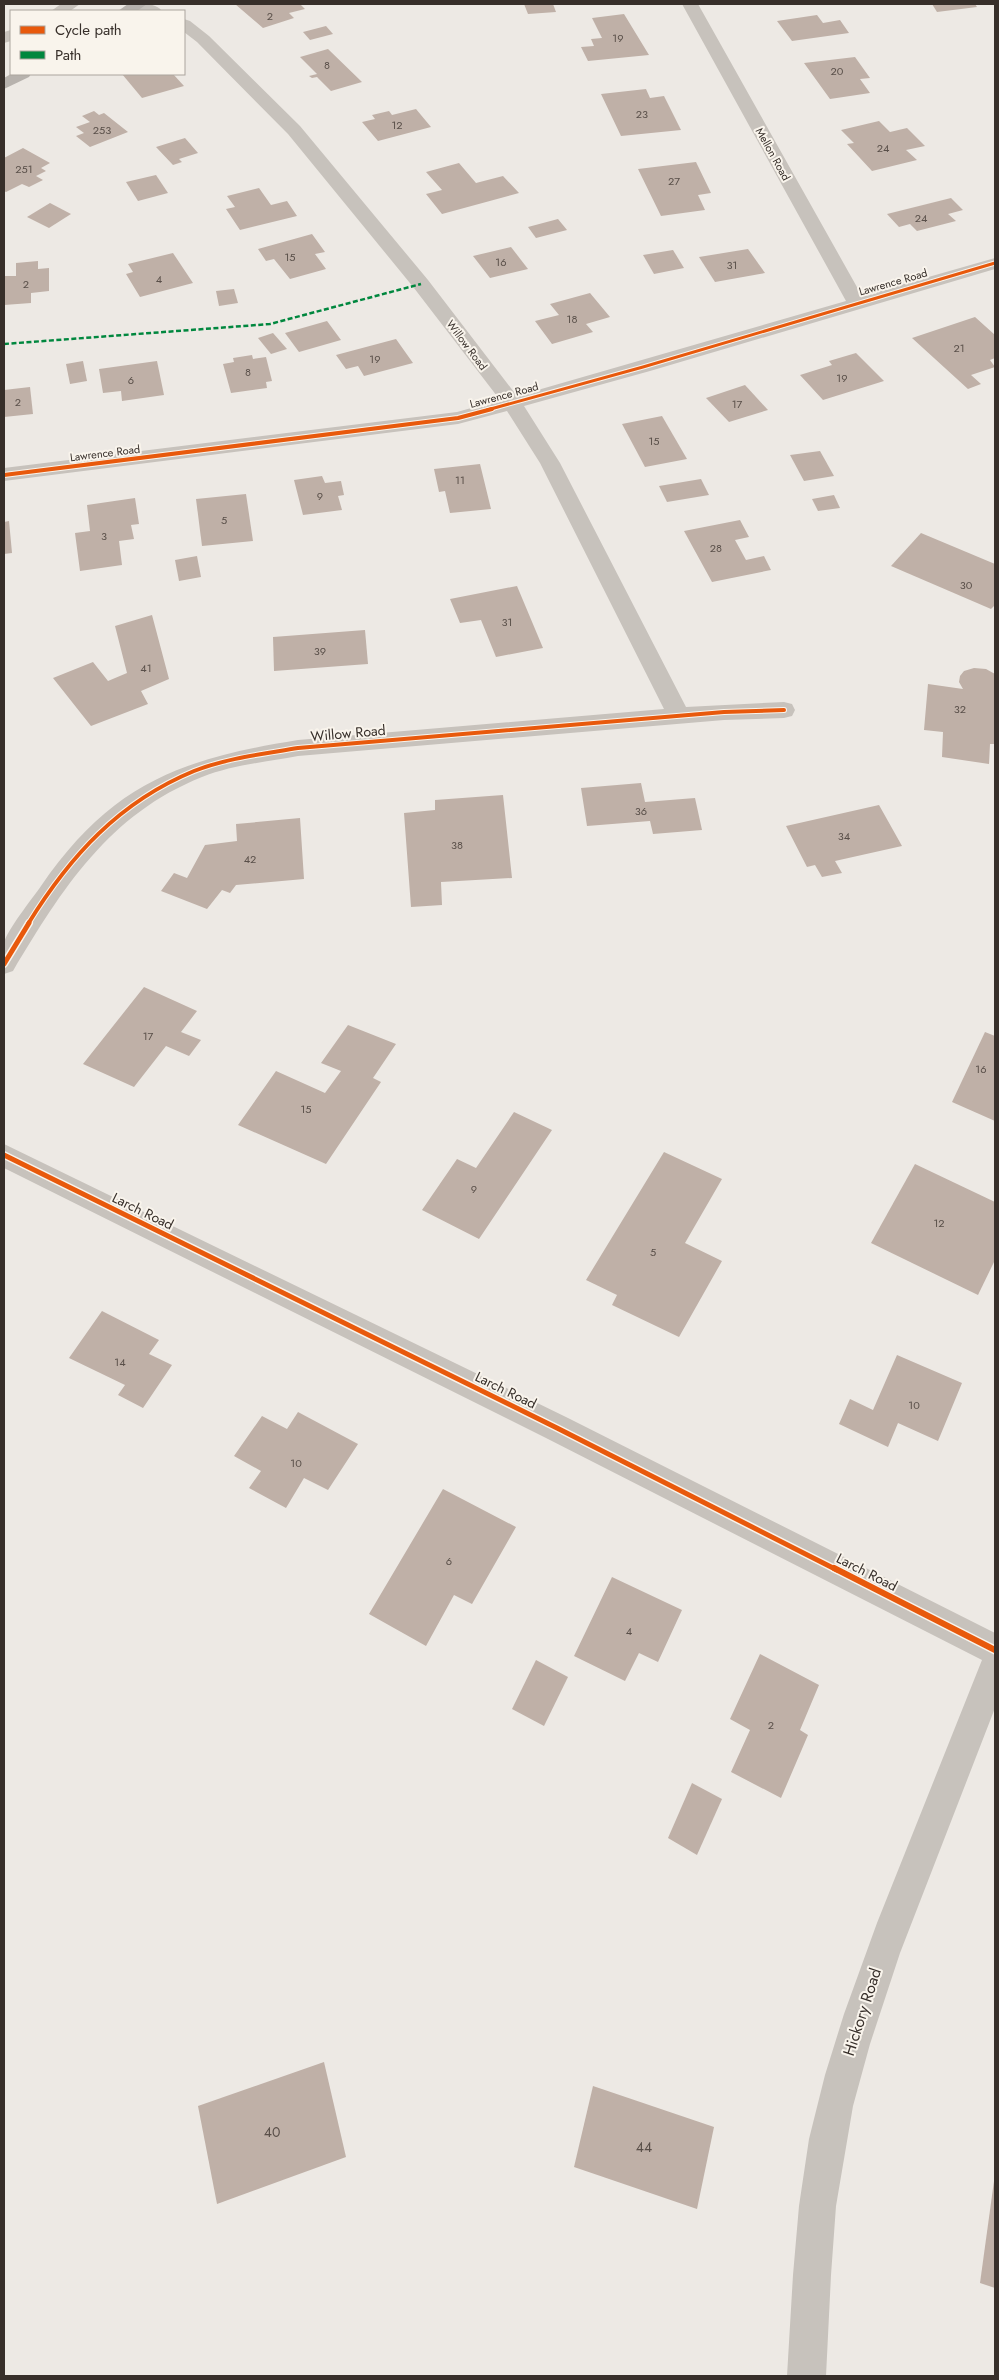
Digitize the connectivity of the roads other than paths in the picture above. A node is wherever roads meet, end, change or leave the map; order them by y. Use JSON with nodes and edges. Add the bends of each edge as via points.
{"nodes":[{"id":1,"x":72,"y":4,"type":"edge"},
{"id":2,"x":690,"y":4,"type":"edge"},
{"id":3,"x":134,"y":7,"type":"edge"},
{"id":4,"x":61,"y":10,"type":"edge"},
{"id":5,"x":149,"y":10,"type":"edge"},
{"id":6,"x":185,"y":25,"type":"edge"},
{"id":7,"x":21,"y":75,"type":"edge"},
{"id":8,"x":4,"y":84,"type":"edge"},
{"id":9,"x":995,"y":263,"type":"edge"},
{"id":10,"x":856,"y":303,"type":"junction"},
{"id":11,"x":513,"y":404,"type":"junction"},
{"id":12,"x":4,"y":475,"type":"edge"},
{"id":13,"x":784,"y":710,"type":"dead end"},
{"id":14,"x":679,"y":716,"type":"junction"},
{"id":15,"x":4,"y":964,"type":"edge"},
{"id":16,"x":4,"y":1155,"type":"edge"},
{"id":17,"x":995,"y":1650,"type":"edge"},
{"id":18,"x":995,"y":1667,"type":"edge"},
{"id":19,"x":807,"y":2376,"type":"edge"}],
"edges":[{"from":1,"to":4,"type":"street"},
{"from":2,"to":10,"type":"street","name":"Mellon Road"},
{"from":3,"to":5,"type":"street"},
{"from":6,"to":11,"type":"street","name":"Willow Road","via":[[294,130],[421,284]]},
{"from":7,"to":8,"type":"main road"},
{"from":9,"to":10,"type":"street","name":"Lawrence Road"},
{"from":10,"to":11,"type":"street","name":"Lawrence Road"},
{"from":11,"to":12,"type":"street","name":"Lawrence Road","via":[[429,422]]},
{"from":11,"to":14,"type":"street","name":"Willow Road","via":[[550,463]]},
{"from":13,"to":14,"type":"street","name":"Willow Road"},
{"from":14,"to":15,"type":"street","name":"Willow Road","via":[[298,748],[203,766],[152,790],[97,832],[55,883]]},
{"from":16,"to":17,"type":"street","name":"Larch Road","via":[[557,1428]]},
{"from":18,"to":19,"type":"street","name":"Hickory Road","via":[[880,1957],[834,2108],[812,2272]]}]}
